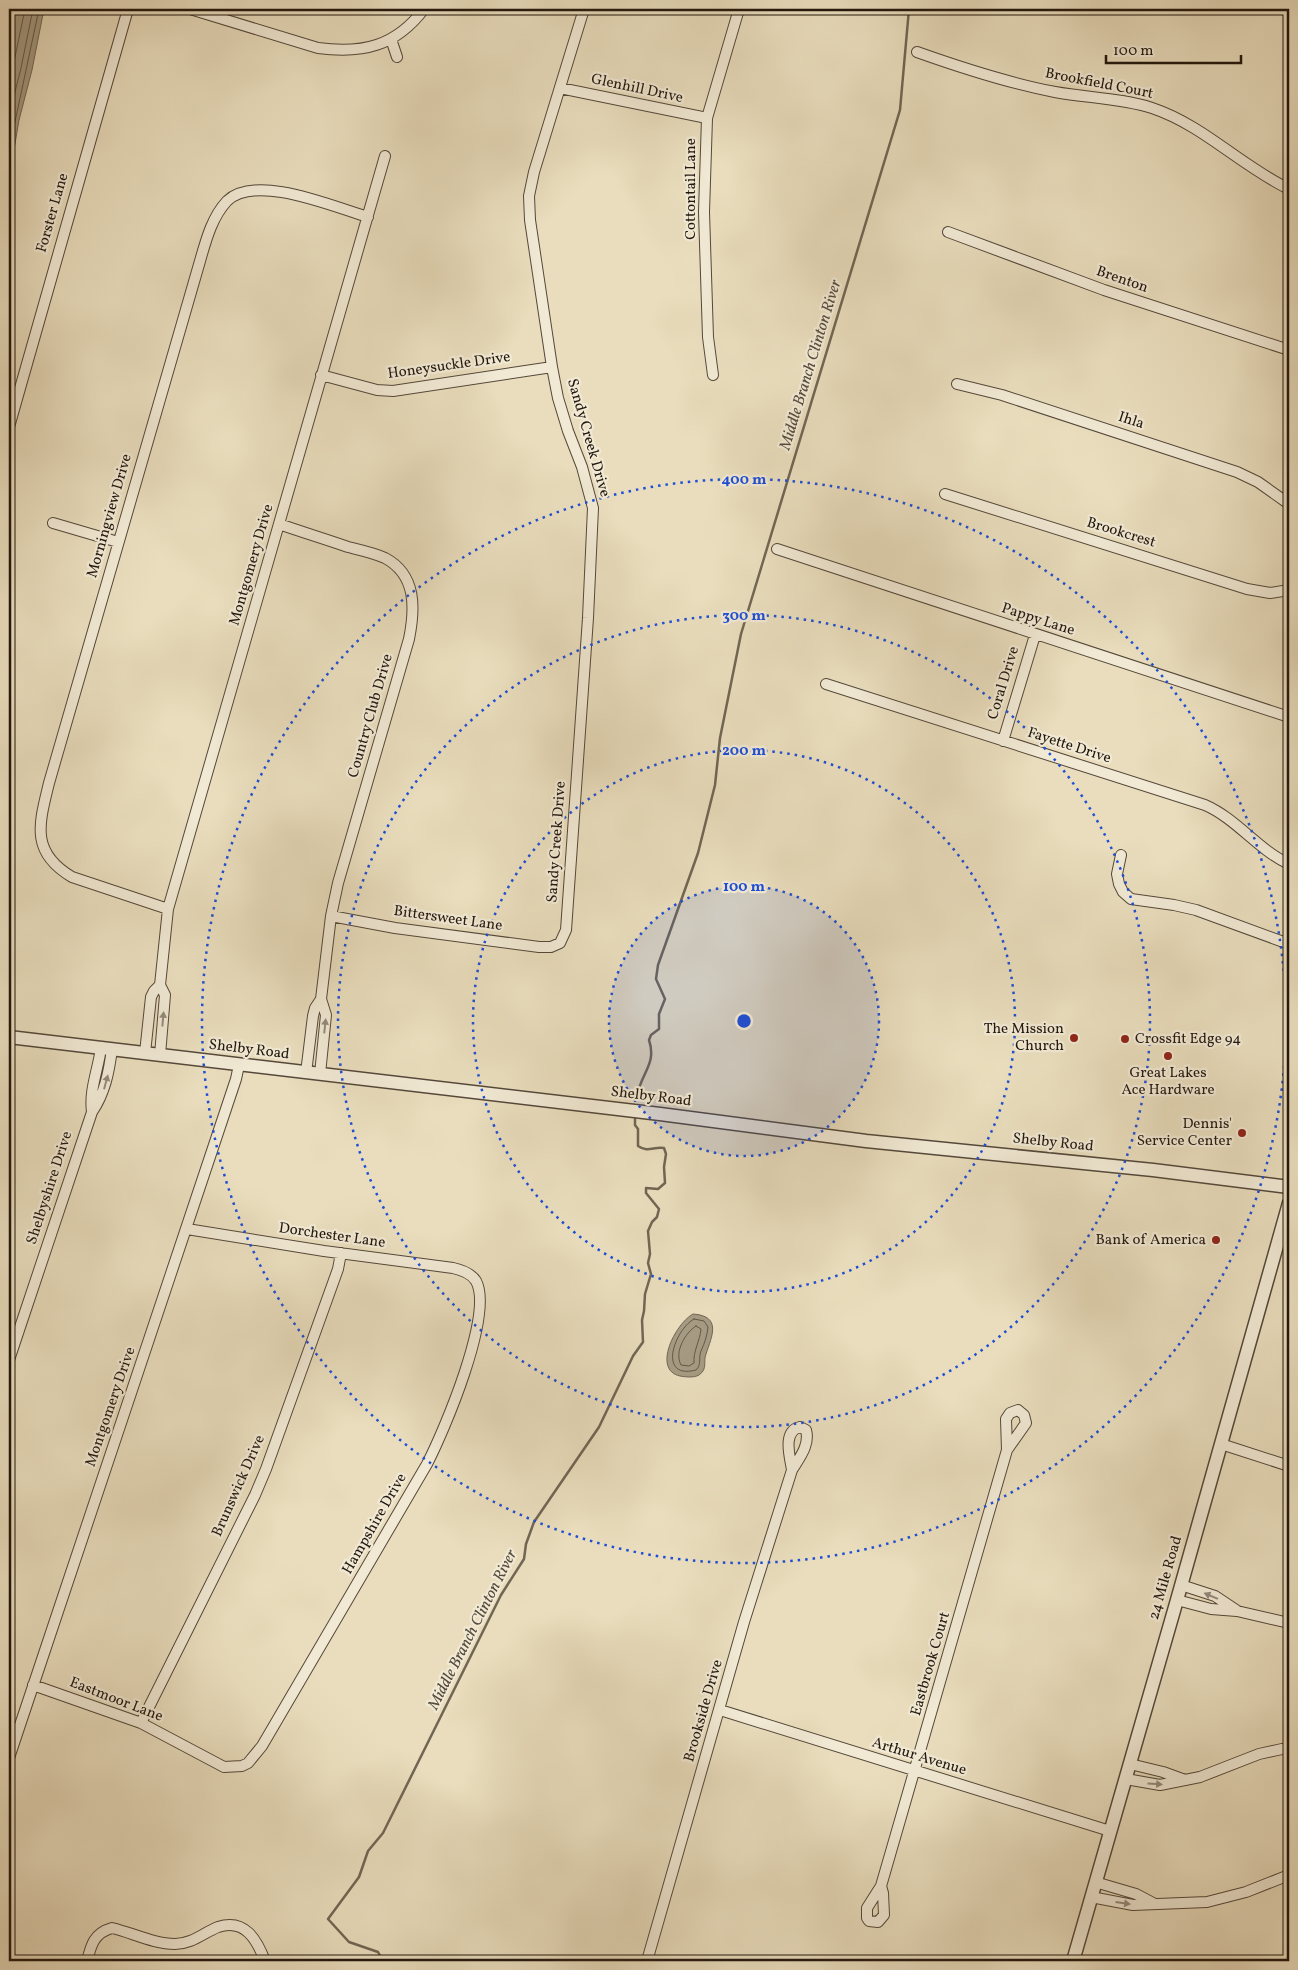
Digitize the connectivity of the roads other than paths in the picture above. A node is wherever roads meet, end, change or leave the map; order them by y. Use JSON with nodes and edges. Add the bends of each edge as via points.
{"nodes":[{"id":1,"x":128,"y":9,"type":"edge"},
{"id":2,"x":190,"y":9,"type":"edge"},
{"id":3,"x":424,"y":9,"type":"edge"},
{"id":4,"x":584,"y":9,"type":"edge"},
{"id":5,"x":739,"y":9,"type":"edge"},
{"id":6,"x":391,"y":39,"type":"junction"},
{"id":7,"x":917,"y":52,"type":"dead end"},
{"id":8,"x":397,"y":57,"type":"dead end"},
{"id":9,"x":560,"y":88,"type":"junction"},
{"id":10,"x":707,"y":118,"type":"junction"},
{"id":11,"x":384,"y":156,"type":"dead end"},
{"id":12,"x":1289,"y":189,"type":"edge"},
{"id":13,"x":368,"y":217,"type":"junction"},
{"id":14,"x":948,"y":232,"type":"dead end"},
{"id":15,"x":1289,"y":350,"type":"edge"},
{"id":16,"x":552,"y":367,"type":"junction"},
{"id":17,"x":321,"y":375,"type":"junction"},
{"id":18,"x":713,"y":375,"type":"dead end"},
{"id":19,"x":957,"y":384,"type":"dead end"},
{"id":20,"x":9,"y":427,"type":"edge"},
{"id":21,"x":945,"y":494,"type":"dead end"},
{"id":22,"x":1289,"y":504,"type":"edge"},
{"id":23,"x":53,"y":523,"type":"dead end"},
{"id":24,"x":279,"y":524,"type":"junction"},
{"id":25,"x":118,"y":542,"type":"junction"},
{"id":26,"x":777,"y":549,"type":"dead end"},
{"id":27,"x":1289,"y":590,"type":"edge"},
{"id":28,"x":1035,"y":635,"type":"junction"},
{"id":29,"x":826,"y":684,"type":"dead end"},
{"id":30,"x":1289,"y":717,"type":"edge"},
{"id":31,"x":1003,"y":741,"type":"junction"},
{"id":32,"x":1121,"y":855,"type":"dead end"},
{"id":33,"x":1289,"y":864,"type":"edge"},
{"id":34,"x":168,"y":909,"type":"junction"},
{"id":35,"x":331,"y":916,"type":"junction"},
{"id":36,"x":560,"y":943,"type":"joint"},
{"id":37,"x":1289,"y":944,"type":"edge"},
{"id":38,"x":160,"y":985,"type":"junction"},
{"id":39,"x":321,"y":999,"type":"junction"},
{"id":40,"x":9,"y":1037,"type":"edge"},
{"id":41,"x":106,"y":1049,"type":"junction"},
{"id":42,"x":145,"y":1054,"type":"junction"},
{"id":43,"x":160,"y":1055,"type":"junction"},
{"id":44,"x":238,"y":1065,"type":"junction"},
{"id":45,"x":306,"y":1073,"type":"junction"},
{"id":46,"x":320,"y":1074,"type":"junction"},
{"id":47,"x":1289,"y":1187,"type":"edge"},
{"id":48,"x":1289,"y":1203,"type":"edge"},
{"id":49,"x":187,"y":1229,"type":"junction"},
{"id":50,"x":341,"y":1253,"type":"junction"},
{"id":51,"x":471,"y":1276,"type":"joint"},
{"id":52,"x":9,"y":1360,"type":"edge"},
{"id":53,"x":1221,"y":1444,"type":"junction"},
{"id":54,"x":1007,"y":1450,"type":"dead end"},
{"id":55,"x":1289,"y":1466,"type":"edge"},
{"id":56,"x":792,"y":1470,"type":"dead end"},
{"id":57,"x":1182,"y":1586,"type":"junction"},
{"id":58,"x":1177,"y":1600,"type":"junction"},
{"id":59,"x":1237,"y":1611,"type":"junction"},
{"id":60,"x":1289,"y":1623,"type":"edge"},
{"id":61,"x":33,"y":1685,"type":"junction"},
{"id":62,"x":720,"y":1710,"type":"junction"},
{"id":63,"x":141,"y":1723,"type":"junction"},
{"id":64,"x":1289,"y":1750,"type":"edge"},
{"id":65,"x":9,"y":1758,"type":"edge"},
{"id":66,"x":1130,"y":1764,"type":"junction"},
{"id":67,"x":242,"y":1766,"type":"joint"},
{"id":68,"x":915,"y":1772,"type":"junction"},
{"id":69,"x":1126,"y":1779,"type":"junction"},
{"id":70,"x":1186,"y":1780,"type":"junction"},
{"id":71,"x":1110,"y":1831,"type":"junction"},
{"id":72,"x":1289,"y":1875,"type":"edge"},
{"id":73,"x":1096,"y":1882,"type":"junction"},
{"id":74,"x":882,"y":1886,"type":"dead end"},
{"id":75,"x":1092,"y":1897,"type":"junction"},
{"id":76,"x":1154,"y":1903,"type":"junction"},
{"id":77,"x":87,"y":1961,"type":"edge"},
{"id":78,"x":265,"y":1961,"type":"edge"},
{"id":79,"x":647,"y":1961,"type":"edge"},
{"id":80,"x":1073,"y":1961,"type":"edge"}],
"edges":[{"from":1,"to":20,"type":"street","name":"Forster Lane"},
{"from":2,"to":6,"type":"street","via":[[318,48],[360,49]]},
{"from":3,"to":6,"type":"street","via":[[412,24]]},
{"from":4,"to":9,"type":"street","name":"Sandy Creek Drive"},
{"from":5,"to":10,"type":"street","name":"Cottontail Lane"},
{"from":6,"to":8,"type":"street"},
{"from":7,"to":12,"type":"street","name":"Brookfield Court","via":[[1008,81],[1154,109],[1184,121],[1245,164]]},
{"from":9,"to":10,"type":"street","name":"Glenhill Drive"},
{"from":9,"to":16,"type":"street","name":"Sandy Creek Drive","via":[[529,196]]},
{"from":10,"to":18,"type":"street","name":"Cottontail Lane","via":[[704,212],[708,337]]},
{"from":11,"to":13,"type":"street","name":"Montgomery Drive"},
{"from":13,"to":17,"type":"street","name":"Montgomery Drive"},
{"from":13,"to":25,"type":"street","name":"Morningview Drive","via":[[264,189],[246,190],[229,199],[214,221],[202,253]]},
{"from":14,"to":15,"type":"street","name":"Brenton","via":[[1104,290]]},
{"from":16,"to":17,"type":"street","name":"Honeysuckle Drive","via":[[393,390],[377,390]]},
{"from":16,"to":36,"type":"street","name":"Sandy Creek Drive","via":[[563,415],[590,492],[593,524],[567,919]]},
{"from":17,"to":24,"type":"street","name":"Montgomery Drive"},
{"from":19,"to":22,"type":"street","name":"Ihla","via":[[1002,395],[1237,472]]},
{"from":21,"to":27,"type":"street","name":"Brookcrest","via":[[1247,589],[1270,593]]},
{"from":23,"to":25,"type":"street"},
{"from":24,"to":34,"type":"street","name":"Montgomery Drive"},
{"from":24,"to":35,"type":"street","name":"Country Club Drive","via":[[384,558],[406,580],[413,602],[409,640]]},
{"from":25,"to":34,"type":"street","name":"Morningview Drive","via":[[49,783],[42,810],[40,838],[48,858],[72,877]]},
{"from":26,"to":28,"type":"street","name":"Pappy Lane"},
{"from":28,"to":30,"type":"street","name":"Pappy Lane"},
{"from":28,"to":31,"type":"street","name":"Coral Drive"},
{"from":29,"to":31,"type":"street","name":"Fayette Drive"},
{"from":31,"to":33,"type":"street","name":"Fayette Drive","via":[[1205,805],[1224,814],[1265,851]]},
{"from":32,"to":37,"type":"street","via":[[1117,874],[1119,884],[1131,899],[1196,910]]},
{"from":34,"to":38,"type":"street","name":"Montgomery Drive"},
{"from":35,"to":36,"type":"street","name":"Bittersweet Lane","via":[[539,947]]},
{"from":35,"to":39,"type":"street","name":"Country Club Drive"},
{"from":38,"to":42,"type":"street","name":"Montgomery Drive","via":[[152,997]]},
{"from":43,"to":38,"type":"street","name":"Montgomery Drive","one_way":true,"via":[[166,995]]},
{"from":39,"to":45,"type":"street","name":"Country Club Drive","via":[[313,1016]]},
{"from":46,"to":39,"type":"street","name":"Country Club Drive","one_way":true,"via":[[326,1015]]},
{"from":40,"to":41,"type":"street","name":"Shelby Road"},
{"from":41,"to":42,"type":"street","name":"Shelby Road"},
{"from":41,"to":52,"type":"street","name":"Shelbyshire Drive","via":[[98,1065],[90,1098],[92,1112]]},
{"from":42,"to":43,"type":"street","name":"Shelby Road"},
{"from":43,"to":44,"type":"street","name":"Shelby Road"},
{"from":44,"to":45,"type":"street","name":"Shelby Road"},
{"from":44,"to":49,"type":"street","name":"Montgomery Drive"},
{"from":45,"to":46,"type":"street","name":"Shelby Road"},
{"from":46,"to":47,"type":"street","name":"Shelby Road"},
{"from":48,"to":53,"type":"street","name":"24 Mile Road"},
{"from":49,"to":50,"type":"street","name":"Dorchester Lane"},
{"from":49,"to":61,"type":"street","name":"Montgomery Drive"},
{"from":50,"to":51,"type":"street","name":"Dorchester Lane","via":[[453,1268]]},
{"from":50,"to":63,"type":"street","name":"Brunswick Drive","via":[[281,1430],[258,1486]]},
{"from":51,"to":67,"type":"street","name":"Hampshire Drive","via":[[479,1291],[477,1325],[460,1387],[438,1443],[262,1746],[255,1757]]},
{"from":53,"to":55,"type":"street"},
{"from":53,"to":57,"type":"street","name":"24 Mile Road"},
{"from":54,"to":68,"type":"street","name":"Eastbrook Court"},
{"from":56,"to":62,"type":"street","name":"Brookside Drive"},
{"from":57,"to":58,"type":"street","name":"24 Mile Road"},
{"from":59,"to":57,"type":"street","one_way":true,"via":[[1215,1596]]},
{"from":58,"to":59,"type":"street","via":[[1211,1610]]},
{"from":58,"to":66,"type":"street","name":"24 Mile Road"},
{"from":59,"to":60,"type":"street"},
{"from":61,"to":63,"type":"street","name":"Eastmoor Lane"},
{"from":61,"to":65,"type":"street","name":"Montgomery Drive"},
{"from":62,"to":68,"type":"street","name":"Arthur Avenue"},
{"from":62,"to":79,"type":"street","name":"Brookside Drive"},
{"from":63,"to":67,"type":"street","name":"Eastmoor Lane","via":[[224,1767]]},
{"from":64,"to":70,"type":"street","via":[[1259,1754]]},
{"from":66,"to":69,"type":"street","name":"24 Mile Road"},
{"from":66,"to":70,"type":"street"},
{"from":68,"to":71,"type":"street","name":"Arthur Avenue"},
{"from":68,"to":74,"type":"street","name":"Eastbrook Court"},
{"from":69,"to":70,"type":"street","one_way":true,"via":[[1160,1786]]},
{"from":69,"to":71,"type":"street","name":"24 Mile Road"},
{"from":71,"to":73,"type":"street","name":"24 Mile Road"},
{"from":72,"to":76,"type":"street","via":[[1230,1897],[1190,1904]]},
{"from":73,"to":75,"type":"street","name":"24 Mile Road"},
{"from":73,"to":76,"type":"street"},
{"from":75,"to":76,"type":"street","one_way":true,"via":[[1133,1905]]},
{"from":75,"to":80,"type":"street","name":"24 Mile Road"},
{"from":77,"to":78,"type":"street","via":[[97,1935],[112,1928],[159,1943],[183,1944],[227,1926],[240,1927],[254,1937]]}]}
